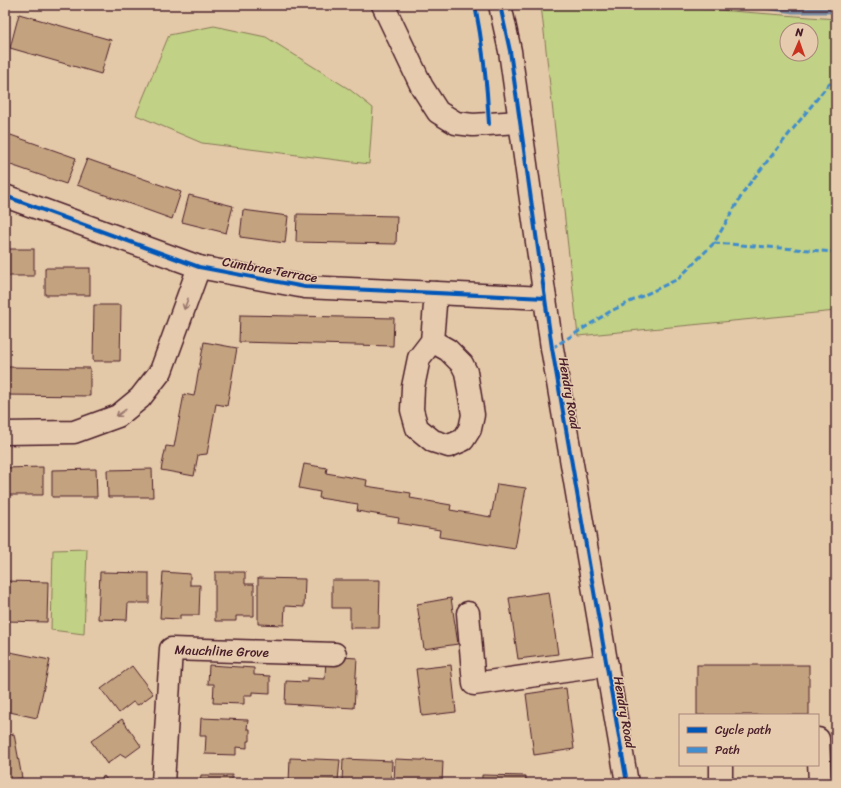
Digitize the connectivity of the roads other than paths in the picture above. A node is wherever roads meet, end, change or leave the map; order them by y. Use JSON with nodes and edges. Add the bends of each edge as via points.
{"nodes":[{"id":1,"x":383,"y":5,"type":"edge"},
{"id":2,"x":500,"y":5,"type":"edge"},
{"id":3,"x":520,"y":122,"type":"junction"},
{"id":4,"x":5,"y":196,"type":"edge"},
{"id":5,"x":199,"y":267,"type":"junction"},
{"id":6,"x":436,"y":293,"type":"junction"},
{"id":7,"x":545,"y":298,"type":"junction"},
{"id":8,"x":432,"y":341,"type":"dead end"},
{"id":9,"x":5,"y":433,"type":"edge"},
{"id":10,"x":468,"y":613,"type":"dead end"},
{"id":11,"x":335,"y":654,"type":"dead end"},
{"id":12,"x":607,"y":665,"type":"junction"},
{"id":13,"x":819,"y":761,"type":"edge"},
{"id":14,"x":721,"y":766,"type":"edge"},
{"id":15,"x":163,"y":783,"type":"edge"},
{"id":16,"x":627,"y":783,"type":"edge"},
{"id":17,"x":721,"y":783,"type":"edge"},
{"id":18,"x":820,"y":783,"type":"edge"}],
"edges":[{"from":1,"to":3,"type":"street","via":[[422,87],[438,112],[456,123],[472,125]]},
{"from":2,"to":3,"type":"street","name":"Hendry Road","via":[[510,51]]},
{"from":3,"to":7,"type":"street","name":"Hendry Road"},
{"from":4,"to":5,"type":"street","name":"Cumbrae Terrace"},
{"from":5,"to":6,"type":"street","name":"Cumbrae Terrace","via":[[305,287]]},
{"from":5,"to":9,"type":"street","one_way":true,"via":[[161,371],[140,398],[118,416],[74,432]]},
{"from":6,"to":7,"type":"street","name":"Cumbrae Terrace"},
{"from":6,"to":8,"type":"street"},
{"from":7,"to":12,"type":"street","name":"Hendry Road"},
{"from":10,"to":12,"type":"street","name":"Hendry Road","via":[[474,684]]},
{"from":11,"to":15,"type":"street","name":"Mauchline Grove","via":[[171,649]]},
{"from":12,"to":16,"type":"street","name":"Hendry Road"},
{"from":13,"to":18,"type":"street"},
{"from":14,"to":17,"type":"street"}]}
